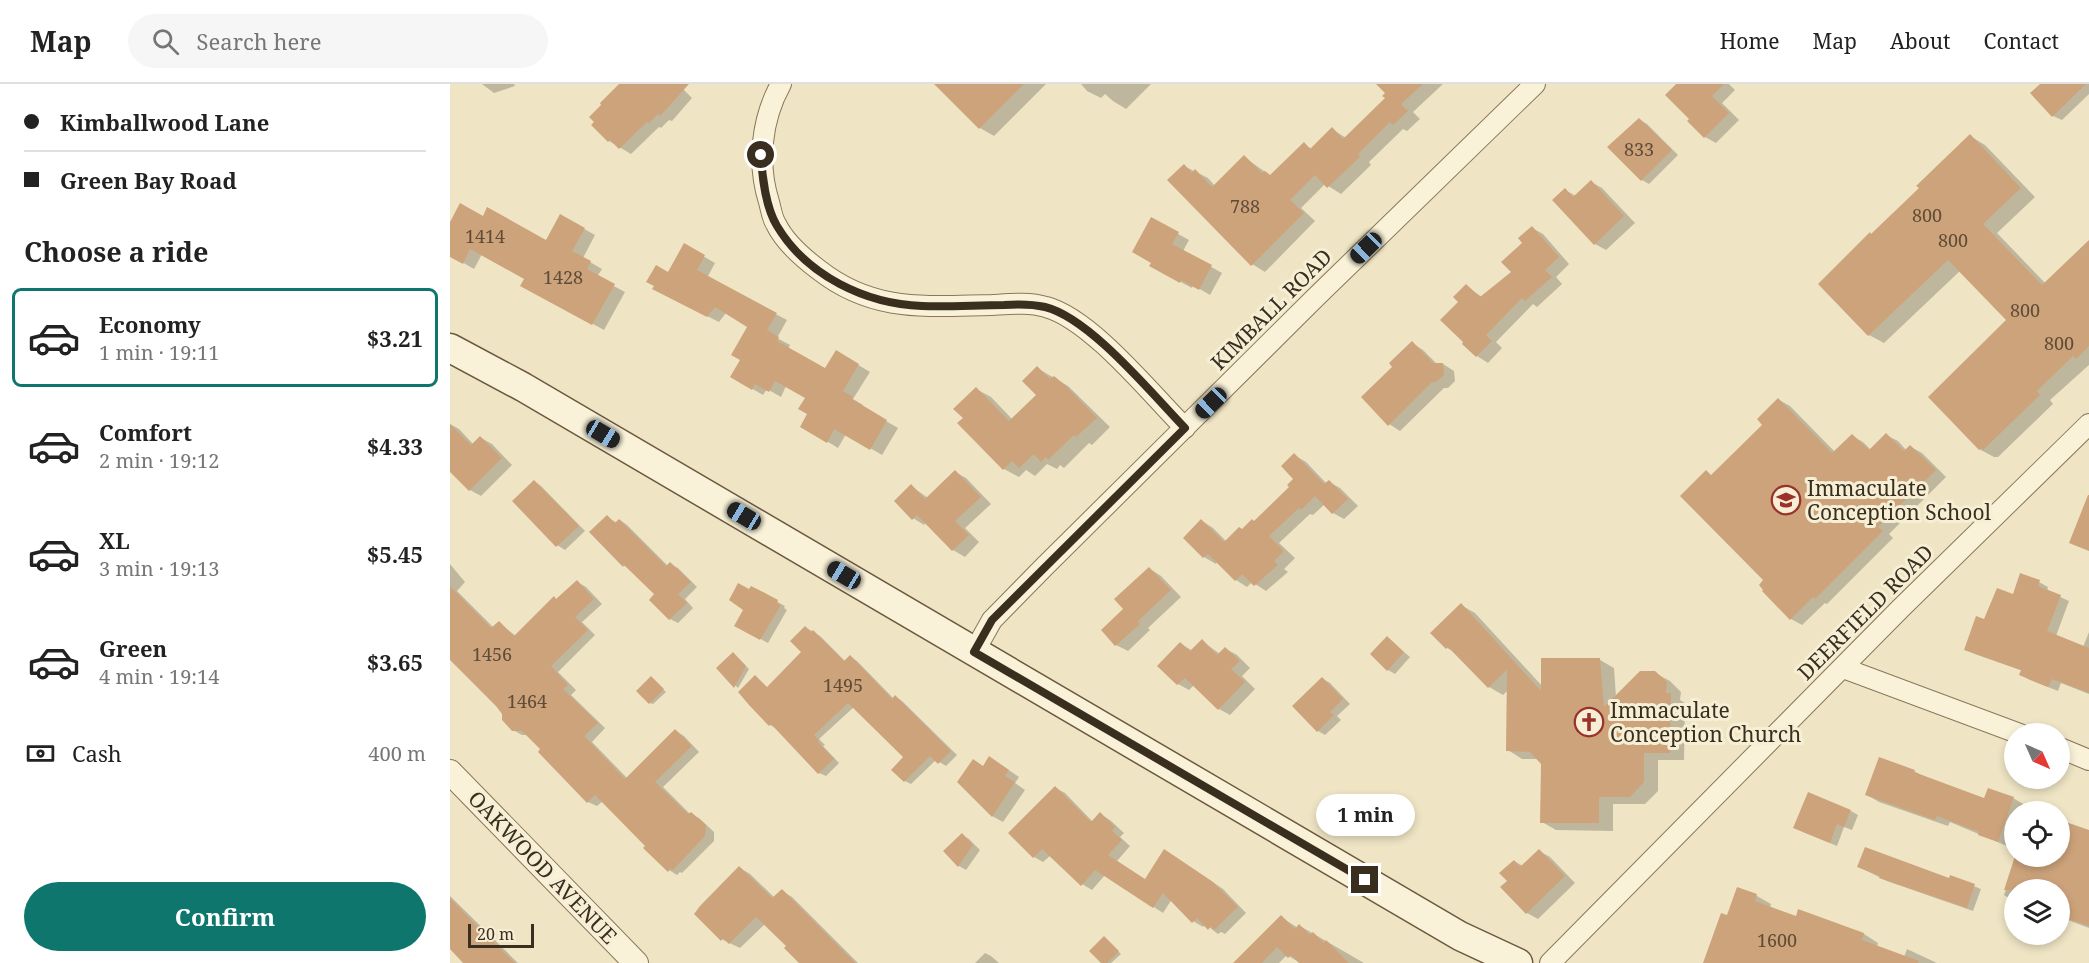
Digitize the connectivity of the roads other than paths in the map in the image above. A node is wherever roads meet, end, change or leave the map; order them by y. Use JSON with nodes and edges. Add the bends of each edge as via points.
{"nodes":[{"id":1,"x":781,"y":84,"type":"edge"},
{"id":2,"x":1535,"y":84,"type":"edge"},
{"id":3,"x":450,"y":348,"type":"edge"},
{"id":4,"x":2089,"y":424,"type":"edge"},
{"id":5,"x":1185,"y":428,"type":"junction"},
{"id":6,"x":974,"y":652,"type":"junction"},
{"id":7,"x":1843,"y":668,"type":"junction"},
{"id":8,"x":2004,"y":728,"type":"edge"},
{"id":9,"x":2070,"y":752,"type":"edge"},
{"id":10,"x":2089,"y":759,"type":"edge"},
{"id":11,"x":450,"y":772,"type":"edge"},
{"id":12,"x":636,"y":963,"type":"edge"},
{"id":13,"x":1518,"y":963,"type":"edge"},
{"id":14,"x":1550,"y":963,"type":"edge"}],
"edges":[{"from":1,"to":5,"type":"street","via":[[767,117],[761,155],[763,182],[776,225],[799,255],[831,280],[889,303],[1024,304],[1046,307],[1069,317],[1100,341]]},
{"from":2,"to":5,"type":"street","name":"KIMBALL ROAD"},
{"from":3,"to":6,"type":"main road"},
{"from":4,"to":7,"type":"street","name":"DEERFIELD ROAD"},
{"from":5,"to":6,"type":"street","name":"KIMBALL ROAD","via":[[992,620]]},
{"from":6,"to":13,"type":"main road","via":[[1460,936]]},
{"from":7,"to":8,"type":"street"},
{"from":7,"to":14,"type":"street","name":"DEERFIELD ROAD"},
{"from":9,"to":10,"type":"street"},
{"from":11,"to":12,"type":"street","name":"OAKWOOD AVENUE"}]}
